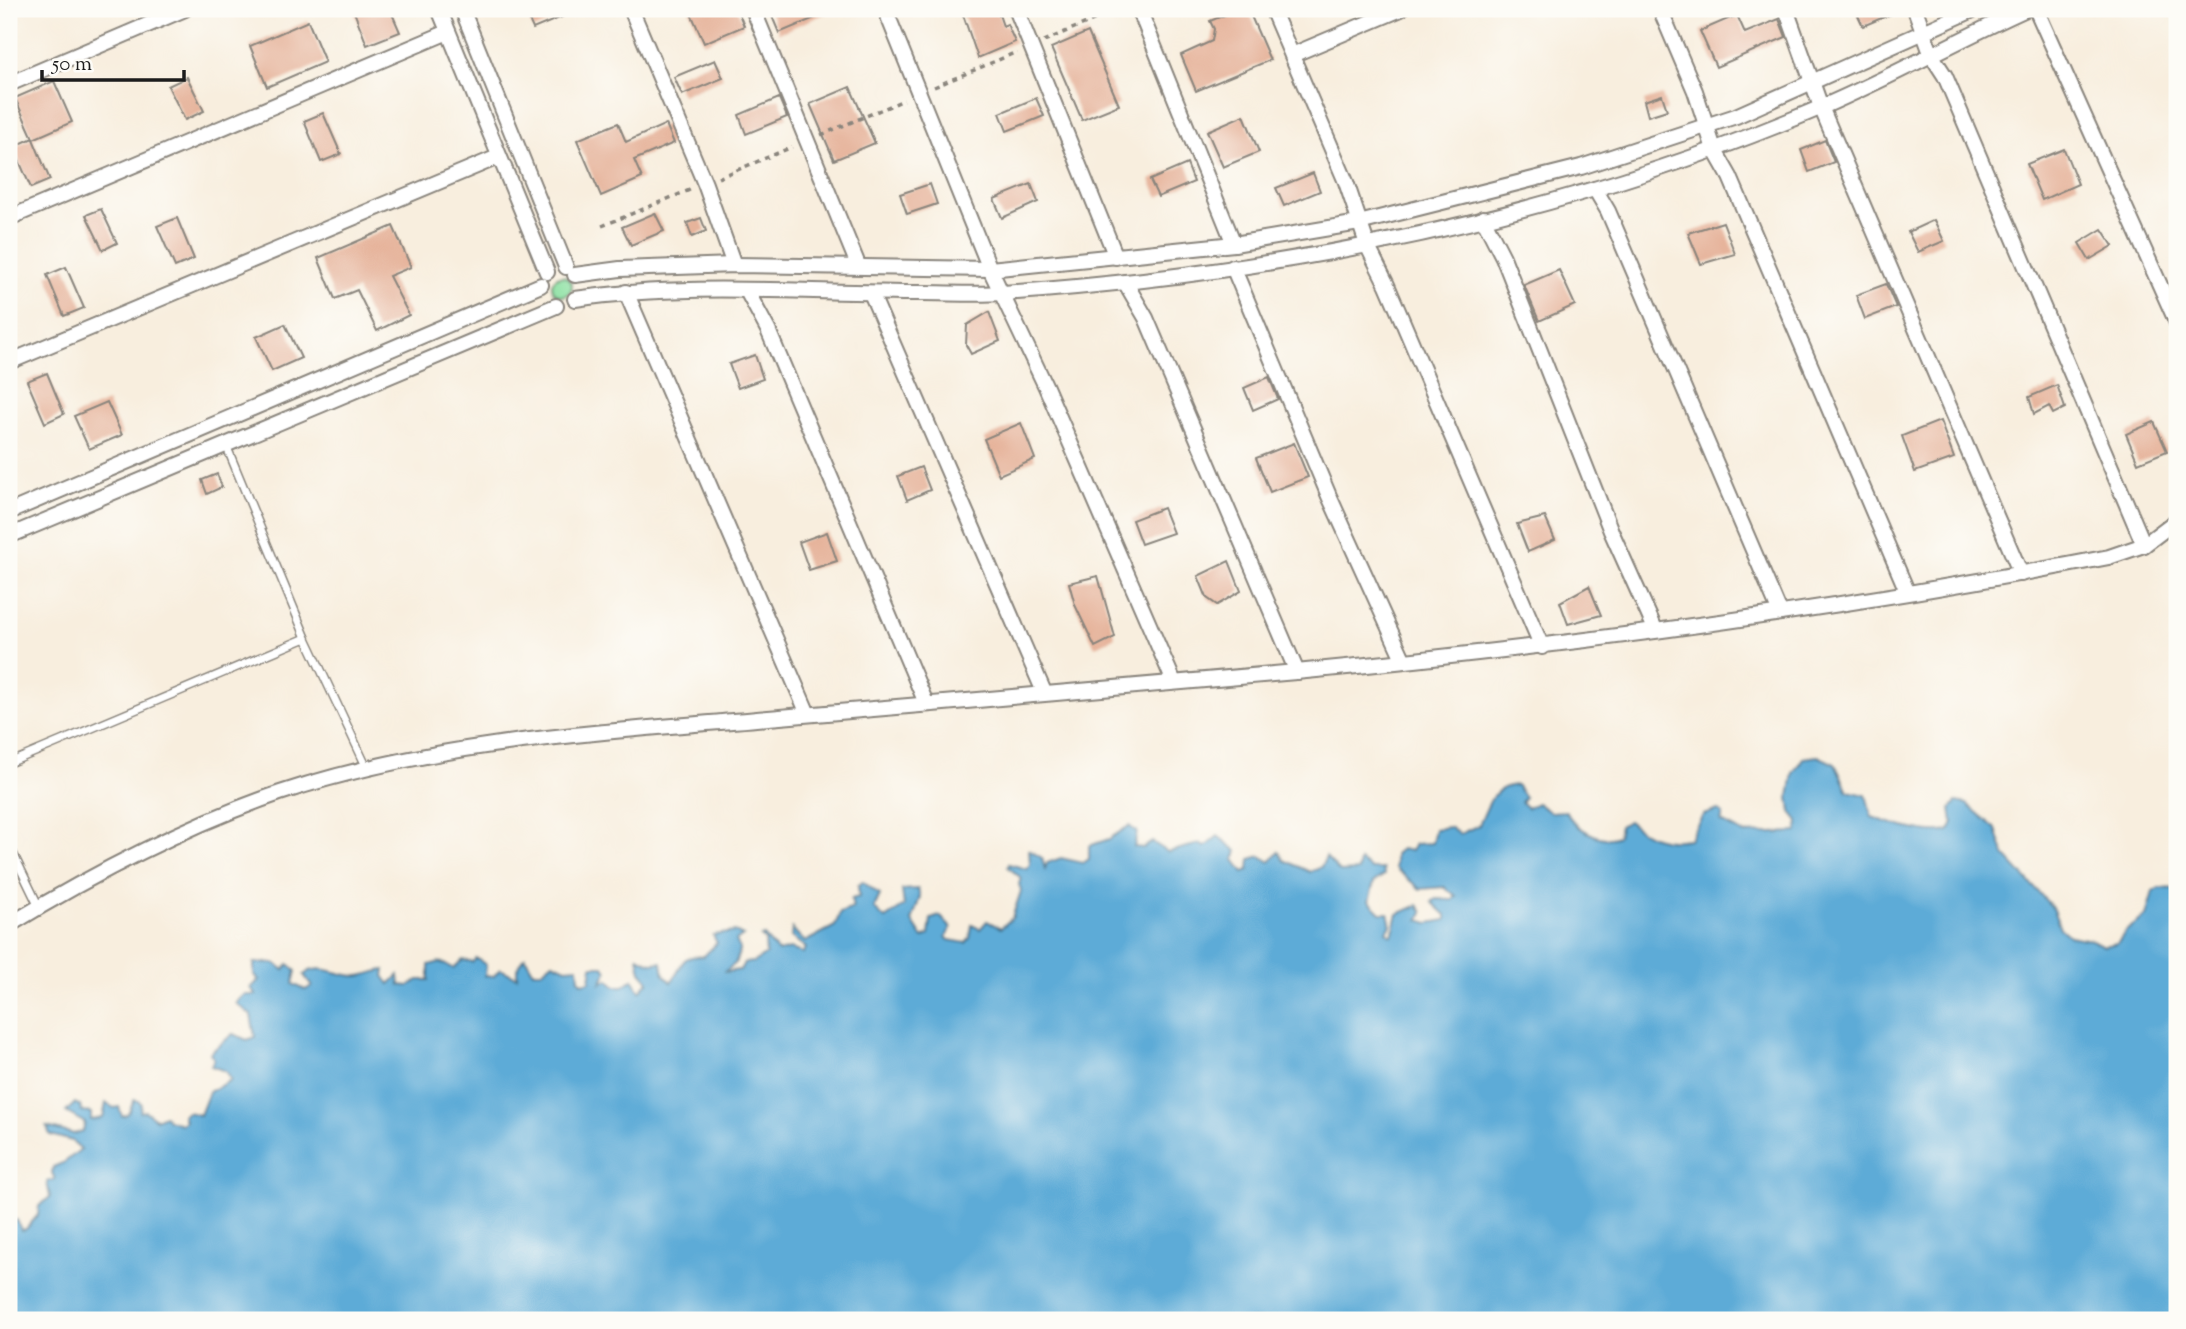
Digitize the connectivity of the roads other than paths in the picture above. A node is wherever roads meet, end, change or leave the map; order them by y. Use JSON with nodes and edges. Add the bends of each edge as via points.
{"nodes":[{"id":1,"x":185,"y":9,"type":"edge"},
{"id":2,"x":439,"y":9,"type":"edge"},
{"id":3,"x":462,"y":9,"type":"edge"},
{"id":4,"x":631,"y":9,"type":"edge"},
{"id":5,"x":753,"y":9,"type":"edge"},
{"id":6,"x":886,"y":9,"type":"edge"},
{"id":7,"x":1016,"y":9,"type":"edge"},
{"id":8,"x":1139,"y":9,"type":"edge"},
{"id":9,"x":1272,"y":9,"type":"edge"},
{"id":10,"x":1401,"y":9,"type":"edge"},
{"id":11,"x":1660,"y":9,"type":"edge"},
{"id":12,"x":1786,"y":9,"type":"edge"},
{"id":13,"x":1915,"y":9,"type":"edge"},
{"id":14,"x":1975,"y":9,"type":"edge"},
{"id":15,"x":2026,"y":9,"type":"edge"},
{"id":16,"x":2036,"y":9,"type":"edge"},
{"id":17,"x":448,"y":32,"type":"junction"},
{"id":18,"x":1925,"y":32,"type":"junction"},
{"id":19,"x":1292,"y":55,"type":"junction"},
{"id":20,"x":1932,"y":57,"type":"junction"},
{"id":21,"x":1814,"y":83,"type":"junction"},
{"id":22,"x":9,"y":85,"type":"edge"},
{"id":23,"x":1821,"y":107,"type":"junction"},
{"id":24,"x":1704,"y":124,"type":"junction"},
{"id":25,"x":1714,"y":149,"type":"junction"},
{"id":26,"x":498,"y":158,"type":"junction"},
{"id":27,"x":1595,"y":189,"type":"junction"},
{"id":28,"x":9,"y":218,"type":"edge"},
{"id":29,"x":1483,"y":218,"type":"junction"},
{"id":30,"x":1359,"y":223,"type":"junction"},
{"id":31,"x":1234,"y":244,"type":"junction"},
{"id":32,"x":1368,"y":247,"type":"junction"},
{"id":33,"x":1116,"y":257,"type":"junction"},
{"id":34,"x":734,"y":265,"type":"junction"},
{"id":35,"x":858,"y":265,"type":"junction"},
{"id":36,"x":1233,"y":267,"type":"junction"},
{"id":37,"x":990,"y":269,"type":"junction"},
{"id":38,"x":571,"y":271,"type":"junction"},
{"id":39,"x":544,"y":278,"type":"junction"},
{"id":40,"x":1125,"y":282,"type":"junction"},
{"id":41,"x":747,"y":291,"type":"junction"},
{"id":42,"x":626,"y":292,"type":"junction"},
{"id":43,"x":871,"y":293,"type":"junction"},
{"id":44,"x":1001,"y":293,"type":"junction"},
{"id":45,"x":575,"y":299,"type":"junction"},
{"id":46,"x":556,"y":306,"type":"junction"},
{"id":47,"x":2177,"y":323,"type":"edge"},
{"id":48,"x":9,"y":362,"type":"edge"},
{"id":49,"x":226,"y":445,"type":"junction"},
{"id":50,"x":9,"y":512,"type":"edge"},
{"id":51,"x":2177,"y":520,"type":"edge"},
{"id":52,"x":9,"y":536,"type":"edge"},
{"id":53,"x":2144,"y":545,"type":"junction"},
{"id":54,"x":2021,"y":574,"type":"junction"},
{"id":55,"x":1907,"y":590,"type":"junction"},
{"id":56,"x":1780,"y":613,"type":"junction"},
{"id":57,"x":1654,"y":629,"type":"junction"},
{"id":58,"x":306,"y":638,"type":"junction"},
{"id":59,"x":1542,"y":646,"type":"junction"},
{"id":60,"x":1404,"y":660,"type":"junction"},
{"id":61,"x":1297,"y":672,"type":"junction"},
{"id":62,"x":1174,"y":682,"type":"junction"},
{"id":63,"x":1044,"y":692,"type":"junction"},
{"id":64,"x":926,"y":703,"type":"junction"},
{"id":65,"x":808,"y":714,"type":"junction"},
{"id":66,"x":9,"y":764,"type":"edge"},
{"id":67,"x":367,"y":768,"type":"junction"},
{"id":68,"x":9,"y":845,"type":"edge"},
{"id":69,"x":39,"y":907,"type":"junction"},
{"id":70,"x":9,"y":925,"type":"edge"}],
"edges":[{"from":1,"to":22,"type":"street"},
{"from":2,"to":17,"type":"street"},
{"from":3,"to":38,"type":"street"},
{"from":4,"to":34,"type":"street"},
{"from":5,"to":35,"type":"street"},
{"from":6,"to":37,"type":"street"},
{"from":7,"to":33,"type":"street"},
{"from":8,"to":31,"type":"street"},
{"from":9,"to":19,"type":"street"},
{"from":10,"to":19,"type":"street"},
{"from":11,"to":24,"type":"street"},
{"from":12,"to":21,"type":"street"},
{"from":13,"to":18,"type":"street"},
{"from":14,"to":18,"type":"street"},
{"from":15,"to":20,"type":"street"},
{"from":16,"to":47,"type":"street"},
{"from":17,"to":26,"type":"street"},
{"from":17,"to":28,"type":"street"},
{"from":18,"to":20,"type":"street"},
{"from":18,"to":21,"type":"street"},
{"from":19,"to":30,"type":"street"},
{"from":20,"to":23,"type":"street"},
{"from":20,"to":53,"type":"street","via":[[1945,76]]},
{"from":21,"to":23,"type":"street"},
{"from":21,"to":24,"type":"street","via":[[1736,116]]},
{"from":23,"to":25,"type":"street"},
{"from":23,"to":54,"type":"street"},
{"from":24,"to":25,"type":"street"},
{"from":24,"to":30,"type":"street","via":[[1581,167]]},
{"from":25,"to":27,"type":"street"},
{"from":25,"to":55,"type":"street"},
{"from":26,"to":39,"type":"street"},
{"from":26,"to":48,"type":"street"},
{"from":27,"to":29,"type":"street"},
{"from":27,"to":56,"type":"street"},
{"from":29,"to":32,"type":"street"},
{"from":29,"to":57,"type":"street"},
{"from":30,"to":31,"type":"street"},
{"from":30,"to":32,"type":"street"},
{"from":31,"to":33,"type":"street"},
{"from":32,"to":36,"type":"street"},
{"from":32,"to":59,"type":"street"},
{"from":33,"to":37,"type":"street"},
{"from":34,"to":35,"type":"street"},
{"from":34,"to":38,"type":"street"},
{"from":35,"to":37,"type":"street"},
{"from":36,"to":40,"type":"street"},
{"from":36,"to":60,"type":"street"},
{"from":37,"to":44,"type":"street"},
{"from":38,"to":39,"type":"street","via":[[559,266]]},
{"from":38,"to":45,"type":"street","via":[[582,288]]},
{"from":39,"to":46,"type":"street","via":[[545,298]]},
{"from":39,"to":50,"type":"street"},
{"from":40,"to":44,"type":"street"},
{"from":40,"to":61,"type":"street","via":[[1146,318]]},
{"from":41,"to":42,"type":"street"},
{"from":41,"to":43,"type":"street"},
{"from":41,"to":64,"type":"street","via":[[768,330]]},
{"from":42,"to":45,"type":"street"},
{"from":42,"to":65,"type":"street"},
{"from":43,"to":44,"type":"street"},
{"from":43,"to":63,"type":"street"},
{"from":44,"to":62,"type":"street"},
{"from":45,"to":46,"type":"street","via":[[570,305]]},
{"from":46,"to":49,"type":"street"},
{"from":49,"to":52,"type":"street"},
{"from":49,"to":58,"type":"lane"},
{"from":51,"to":53,"type":"street"},
{"from":53,"to":54,"type":"street"},
{"from":54,"to":55,"type":"street"},
{"from":55,"to":56,"type":"street"},
{"from":56,"to":57,"type":"street"},
{"from":57,"to":59,"type":"street"},
{"from":58,"to":66,"type":"lane"},
{"from":58,"to":67,"type":"lane"},
{"from":59,"to":60,"type":"street"},
{"from":60,"to":61,"type":"street"},
{"from":61,"to":62,"type":"street"},
{"from":62,"to":63,"type":"street"},
{"from":63,"to":64,"type":"street"},
{"from":64,"to":65,"type":"street"},
{"from":65,"to":67,"type":"street","via":[[503,742]]},
{"from":67,"to":69,"type":"street","via":[[286,791],[148,846]]},
{"from":68,"to":69,"type":"lane"},
{"from":69,"to":70,"type":"street"}]}
